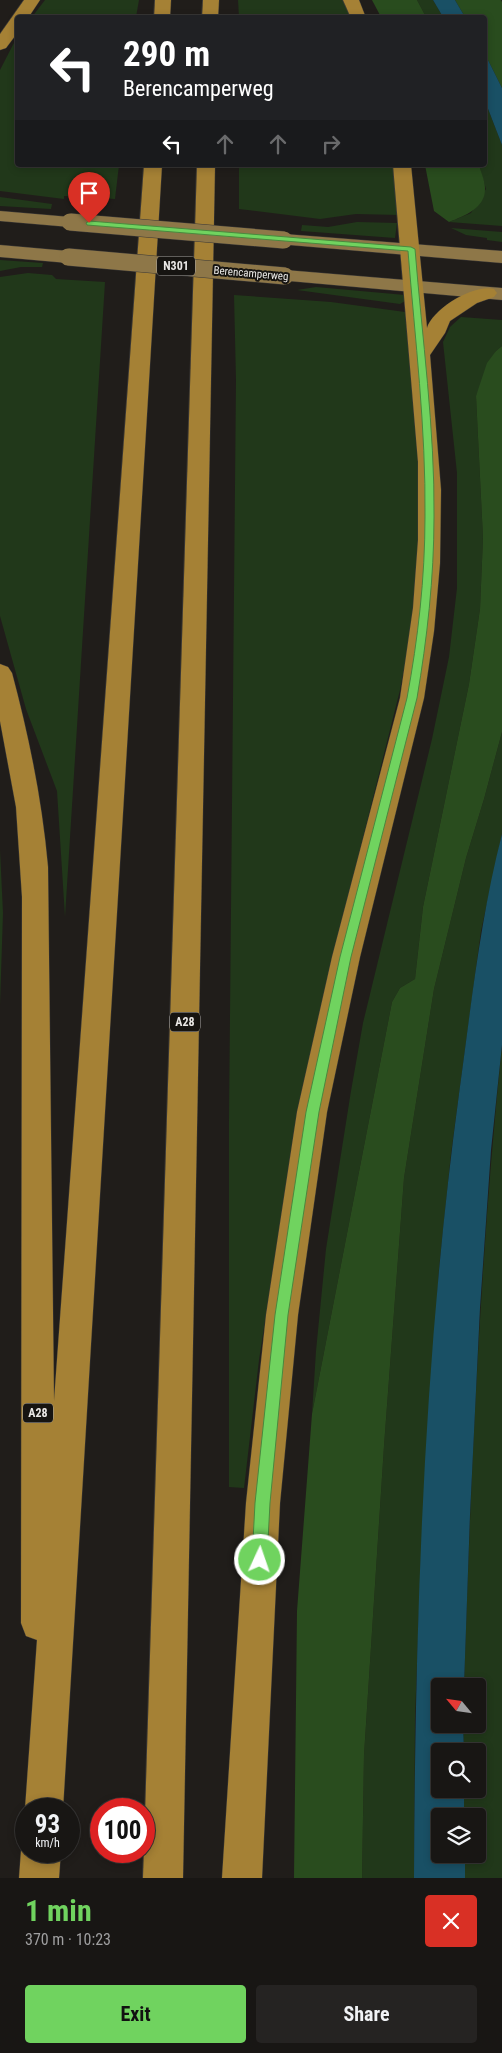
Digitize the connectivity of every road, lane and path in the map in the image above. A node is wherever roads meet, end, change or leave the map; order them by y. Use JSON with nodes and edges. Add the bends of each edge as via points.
{"nodes":[{"id":1,"x":32,"y":0,"type":"edge"},
{"id":2,"x":163,"y":0,"type":"edge"},
{"id":3,"x":210,"y":0,"type":"edge"},
{"id":4,"x":351,"y":0,"type":"edge"},
{"id":5,"x":21,"y":15,"type":"edge"},
{"id":6,"x":162,"y":15,"type":"edge"},
{"id":7,"x":210,"y":15,"type":"edge"},
{"id":8,"x":358,"y":15,"type":"edge"},
{"id":9,"x":15,"y":24,"type":"edge"},
{"id":10,"x":0,"y":46,"type":"edge"},
{"id":11,"x":153,"y":167,"type":"edge"},
{"id":12,"x":206,"y":167,"type":"edge"},
{"id":13,"x":402,"y":167,"type":"edge"},
{"id":14,"x":0,"y":216,"type":"edge"},
{"id":15,"x":411,"y":249,"type":"junction"},
{"id":16,"x":0,"y":251,"type":"edge"},
{"id":17,"x":502,"y":257,"type":"edge"},
{"id":18,"x":413,"y":287,"type":"junction"},
{"id":19,"x":495,"y":293,"type":"edge"},
{"id":20,"x":420,"y":355,"type":"junction"},
{"id":21,"x":0,"y":673,"type":"edge"},
{"id":22,"x":42,"y":1798,"type":"edge"},
{"id":23,"x":43,"y":1798,"type":"edge"},
{"id":24,"x":40,"y":1863,"type":"edge"},
{"id":25,"x":39,"y":1878,"type":"edge"},
{"id":26,"x":163,"y":1878,"type":"edge"},
{"id":27,"x":242,"y":1878,"type":"edge"}],
"edges":[{"from":1,"to":5,"type":"highway"},
{"from":2,"to":6,"type":"highway"},
{"from":3,"to":7,"type":"highway"},
{"from":4,"to":8,"type":"highway"},
{"from":9,"to":10,"type":"highway"},
{"from":11,"to":23,"type":"highway","number":"A28"},
{"from":12,"to":26,"type":"highway","number":"A28"},
{"from":13,"to":15,"type":"highway"},
{"from":14,"to":15,"type":"main road","bridge":true},
{"from":15,"to":17,"type":"main road"},
{"from":15,"to":18,"type":"highway"},
{"from":16,"to":18,"type":"main road","name":"Berencamperweg","number":"N301","bridge":true},
{"from":18,"to":19,"type":"main road","name":"Berencamperweg","number":"N301"},
{"from":18,"to":20,"type":"highway"},
{"from":19,"to":20,"type":"highway","via":[[470,299],[443,317]]},
{"from":20,"to":27,"type":"highway","via":[[430,516],[419,660],[346,957],[314,1103],[282,1315],[263,1503]]},
{"from":21,"to":22,"type":"highway","number":"A28","via":[[25,778],[37,916],[35,1017]]},
{"from":24,"to":25,"type":"highway"}]}
